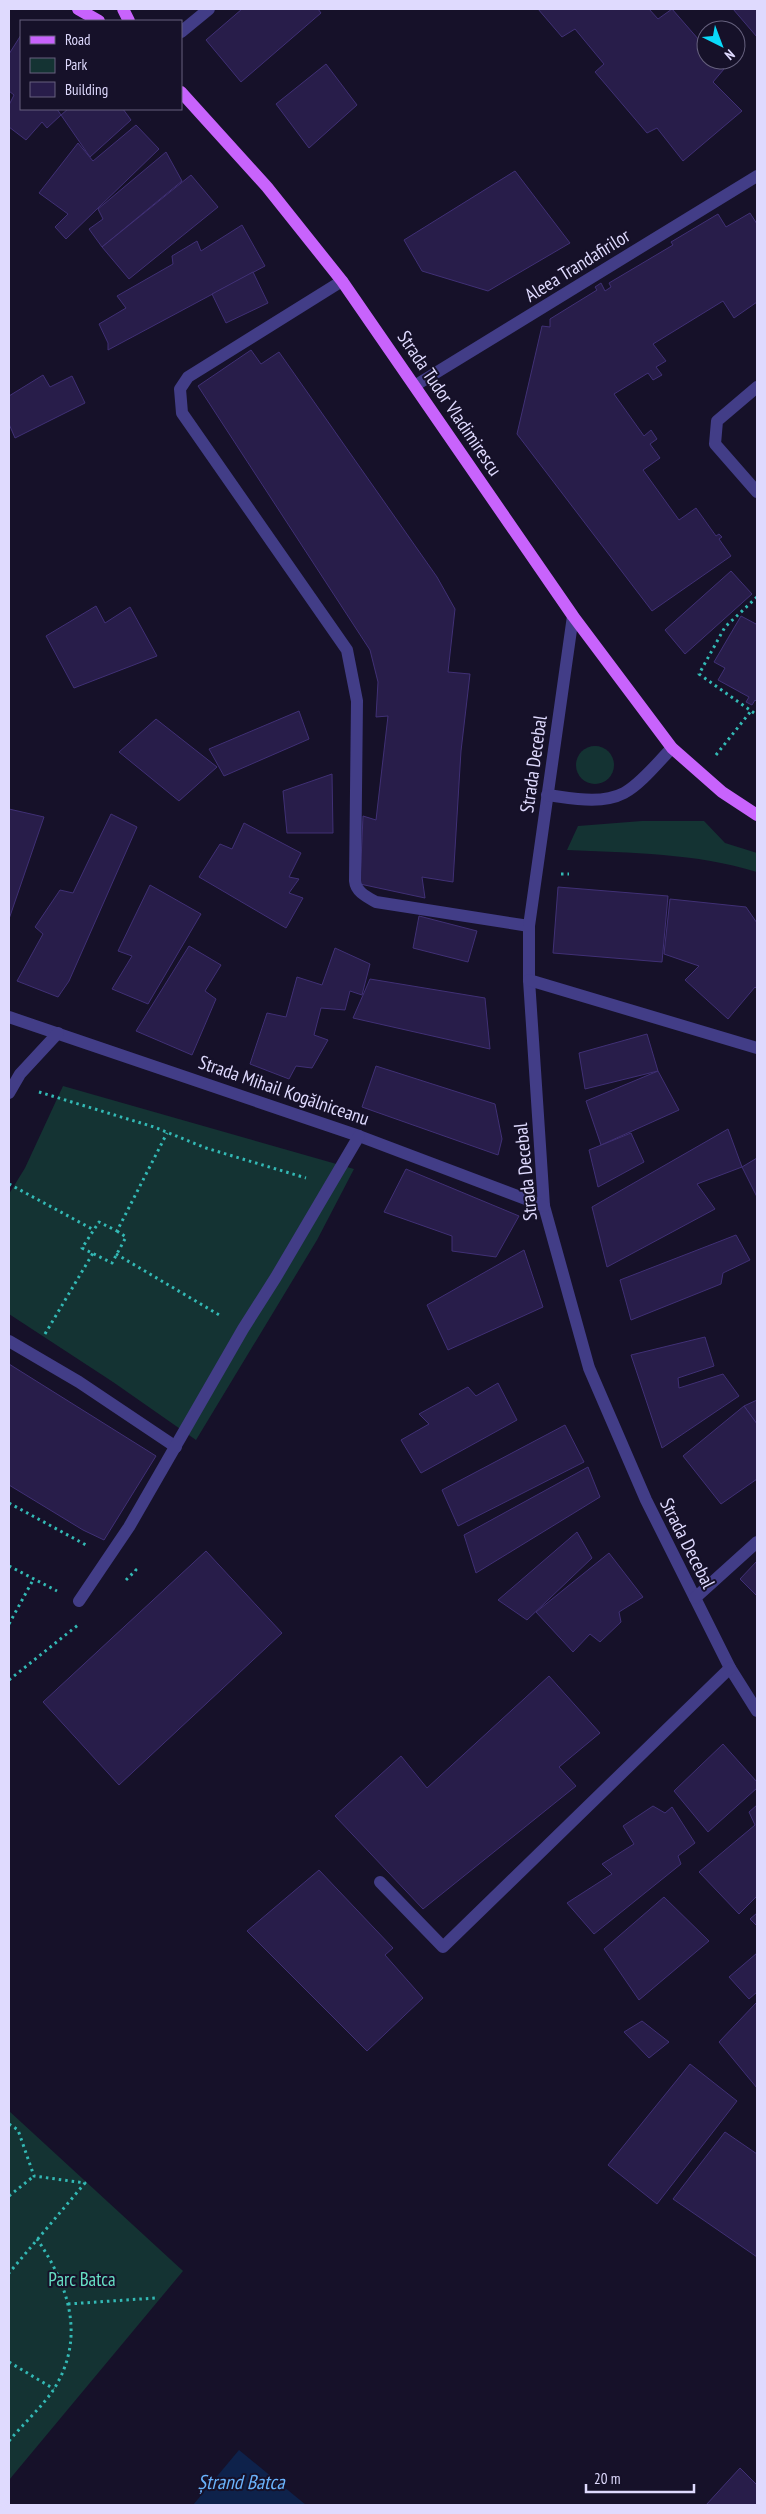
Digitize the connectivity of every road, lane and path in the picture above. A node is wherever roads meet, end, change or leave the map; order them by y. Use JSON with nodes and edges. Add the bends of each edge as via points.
{"nodes":[{"id":1,"x":78,"y":9,"type":"edge"},
{"id":2,"x":209,"y":9,"type":"edge"},
{"id":3,"x":97,"y":20,"type":"edge"},
{"id":4,"x":182,"y":31,"type":"edge"},
{"id":5,"x":182,"y":93,"type":"edge"},
{"id":6,"x":756,"y":178,"type":"edge"},
{"id":7,"x":342,"y":281,"type":"junction"},
{"id":8,"x":416,"y":385,"type":"junction"},
{"id":9,"x":757,"y":387,"type":"edge"},
{"id":10,"x":757,"y":492,"type":"edge"},
{"id":11,"x":757,"y":597,"type":"edge"},
{"id":12,"x":573,"y":616,"type":"junction"},
{"id":13,"x":751,"y":711,"type":"junction"},
{"id":14,"x":757,"y":715,"type":"edge"},
{"id":15,"x":672,"y":748,"type":"junction"},
{"id":16,"x":702,"y":773,"type":"junction"},
{"id":17,"x":547,"y":795,"type":"junction"},
{"id":18,"x":757,"y":814,"type":"edge"},
{"id":19,"x":529,"y":926,"type":"junction"},
{"id":20,"x":529,"y":980,"type":"junction"},
{"id":21,"x":9,"y":1017,"type":"edge"},
{"id":22,"x":58,"y":1033,"type":"junction"},
{"id":23,"x":757,"y":1048,"type":"edge"},
{"id":24,"x":12,"y":1088,"type":"edge"},
{"id":25,"x":167,"y":1134,"type":"junction"},
{"id":26,"x":359,"y":1136,"type":"junction"},
{"id":27,"x":9,"y":1184,"type":"edge"},
{"id":28,"x":331,"y":1184,"type":"junction"},
{"id":29,"x":544,"y":1206,"type":"junction"},
{"id":30,"x":94,"y":1230,"type":"junction"},
{"id":31,"x":117,"y":1231,"type":"junction"},
{"id":32,"x":93,"y":1253,"type":"junction"},
{"id":33,"x":116,"y":1254,"type":"junction"},
{"id":34,"x":243,"y":1328,"type":"junction"},
{"id":35,"x":9,"y":1341,"type":"edge"},
{"id":36,"x":32,"y":1353,"type":"junction"},
{"id":37,"x":176,"y":1447,"type":"junction"},
{"id":38,"x":757,"y":1542,"type":"edge"},
{"id":39,"x":9,"y":1566,"type":"edge"},
{"id":40,"x":33,"y":1580,"type":"junction"},
{"id":41,"x":695,"y":1598,"type":"junction"},
{"id":42,"x":79,"y":1601,"type":"junction"},
{"id":43,"x":9,"y":1624,"type":"edge"},
{"id":44,"x":730,"y":1668,"type":"junction"},
{"id":45,"x":9,"y":1680,"type":"edge"},
{"id":46,"x":757,"y":1711,"type":"edge"},
{"id":47,"x":380,"y":1882,"type":"dead end"},
{"id":48,"x":9,"y":2124,"type":"edge"},
{"id":49,"x":34,"y":2176,"type":"junction"},
{"id":50,"x":9,"y":2196,"type":"edge"},
{"id":51,"x":38,"y":2239,"type":"junction"},
{"id":52,"x":9,"y":2273,"type":"edge"},
{"id":53,"x":155,"y":2298,"type":"dead end"},
{"id":54,"x":68,"y":2304,"type":"junction"},
{"id":55,"x":9,"y":2362,"type":"edge"},
{"id":56,"x":54,"y":2389,"type":"junction"},
{"id":57,"x":9,"y":2440,"type":"edge"}],
"edges":[{"from":1,"to":3,"type":"main road"},
{"from":2,"to":4,"type":"street"},
{"from":5,"to":7,"type":"main road","name":"Strada Tudor Vladimirescu","via":[[267,187]]},
{"from":6,"to":8,"type":"street","name":"Aleea Trandafirilor"},
{"from":7,"to":8,"type":"main road","name":"Strada Tudor Vladimirescu"},
{"from":7,"to":19,"type":"street","via":[[188,377],[180,390],[182,413],[347,650],[357,701],[354,881],[358,890],[376,902]]},
{"from":8,"to":12,"type":"main road","name":"Strada Tudor Vladimirescu"},
{"from":9,"to":10,"type":"street","via":[[718,422],[716,444]]},
{"from":11,"to":13,"type":"path","via":[[725,627],[699,674]]},
{"from":12,"to":15,"type":"main road","name":"Strada Tudor Vladimirescu"},
{"from":12,"to":17,"type":"street","name":"Strada Decebal"},
{"from":13,"to":14,"type":"path"},
{"from":13,"to":16,"type":"path"},
{"from":15,"to":16,"type":"main road","name":"Strada Tudor Vladimirescu"},
{"from":15,"to":17,"type":"street","via":[[624,793],[584,800]]},
{"from":16,"to":18,"type":"main road","name":"Strada Tudor Vladimirescu","via":[[722,792]]},
{"from":17,"to":19,"type":"street","name":"Strada Decebal"},
{"from":19,"to":20,"type":"street","name":"Strada Decebal"},
{"from":20,"to":23,"type":"street"},
{"from":20,"to":29,"type":"street","name":"Strada Decebal"},
{"from":21,"to":22,"type":"street","name":"Strada Mihail Kogălniceanu"},
{"from":22,"to":24,"type":"street"},
{"from":22,"to":26,"type":"street","name":"Strada Mihail Kogălniceanu"},
{"from":24,"to":25,"type":"path","via":[[154,1127]]},
{"from":25,"to":28,"type":"path"},
{"from":25,"to":31,"type":"path"},
{"from":26,"to":28,"type":"street"},
{"from":26,"to":29,"type":"street","name":"Strada Mihail Kogălniceanu"},
{"from":27,"to":30,"type":"path"},
{"from":28,"to":34,"type":"street"},
{"from":29,"to":41,"type":"street","name":"Strada Decebal","via":[[589,1368],[646,1500]]},
{"from":30,"to":31,"type":"path","via":[[98,1222]]},
{"from":30,"to":32,"type":"path","via":[[82,1248]]},
{"from":31,"to":33,"type":"path","via":[[126,1237]]},
{"from":32,"to":33,"type":"path","via":[[112,1263]]},
{"from":32,"to":36,"type":"path"},
{"from":33,"to":34,"type":"path"},
{"from":34,"to":37,"type":"street"},
{"from":35,"to":36,"type":"street"},
{"from":36,"to":37,"type":"street"},
{"from":37,"to":42,"type":"street","via":[[129,1527]]},
{"from":38,"to":41,"type":"street"},
{"from":39,"to":40,"type":"path"},
{"from":40,"to":42,"type":"path"},
{"from":40,"to":43,"type":"path"},
{"from":41,"to":44,"type":"street","name":"Strada Decebal"},
{"from":42,"to":45,"type":"path","via":[[96,1611]]},
{"from":44,"to":46,"type":"street","name":"Strada Decebal"},
{"from":44,"to":47,"type":"street","via":[[443,1947]]},
{"from":48,"to":49,"type":"path","via":[[18,2130]]},
{"from":49,"to":50,"type":"path"},
{"from":49,"to":51,"type":"path","via":[[85,2183]]},
{"from":51,"to":52,"type":"path"},
{"from":51,"to":54,"type":"path","via":[[60,2279]]},
{"from":53,"to":54,"type":"path"},
{"from":54,"to":56,"type":"path","via":[[72,2347]]},
{"from":55,"to":56,"type":"path"},
{"from":56,"to":57,"type":"path"}]}
